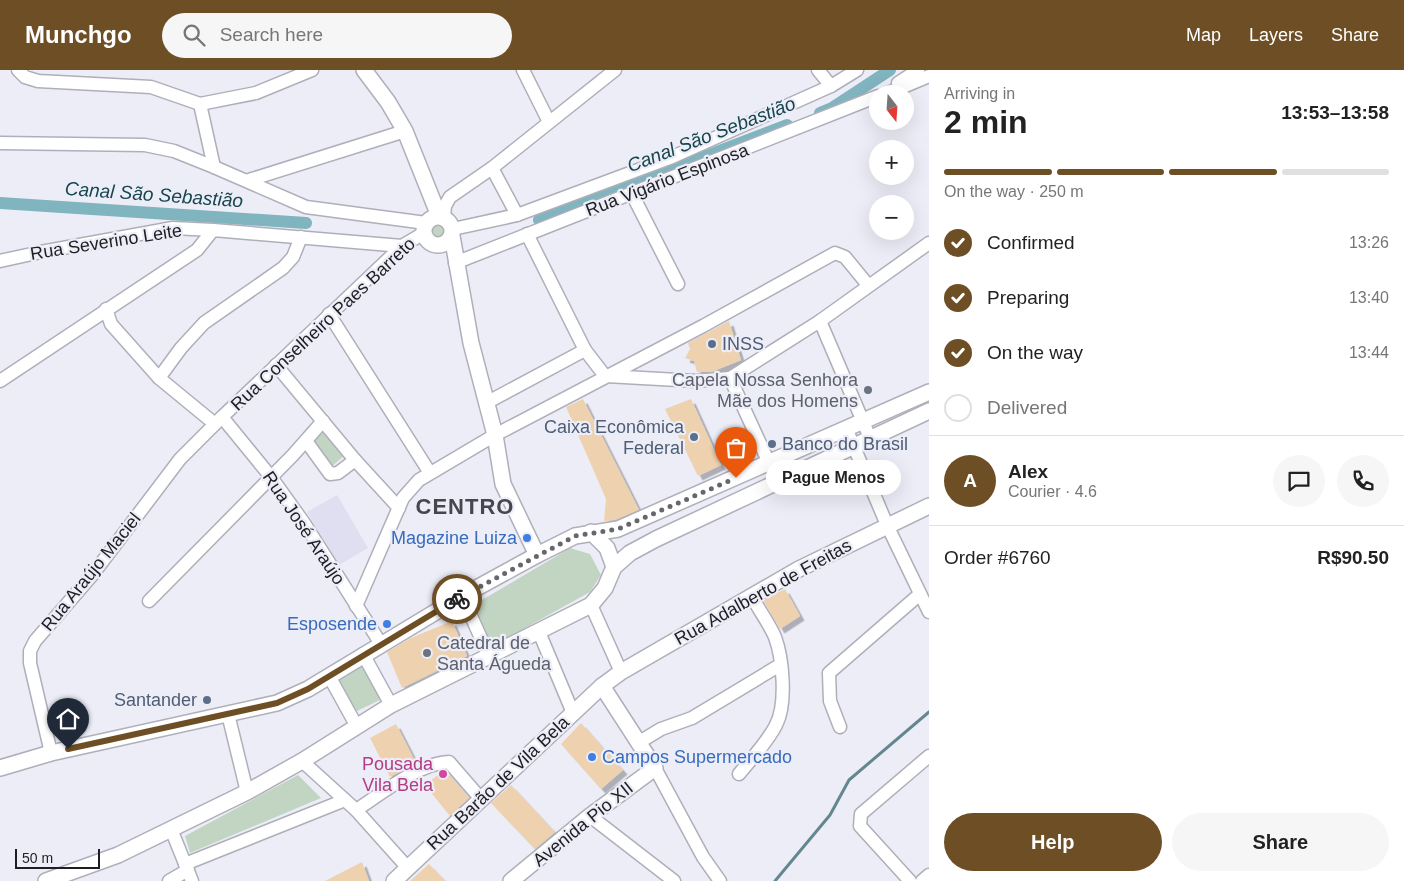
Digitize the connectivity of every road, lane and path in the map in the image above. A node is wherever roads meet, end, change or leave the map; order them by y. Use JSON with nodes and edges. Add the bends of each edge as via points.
{"nodes":[{"id":1,"x":18,"y":70,"type":"edge"},
{"id":2,"x":312,"y":70,"type":"edge"},
{"id":3,"x":364,"y":70,"type":"edge"},
{"id":4,"x":523,"y":70,"type":"edge"},
{"id":5,"x":615,"y":70,"type":"edge"},
{"id":6,"x":818,"y":70,"type":"edge"},
{"id":7,"x":857,"y":70,"type":"edge"},
{"id":8,"x":918,"y":70,"type":"edge"},
{"id":9,"x":929,"y":76,"type":"edge"},
{"id":10,"x":895,"y":85,"type":"edge"},
{"id":11,"x":908,"y":85,"type":"edge"},
{"id":12,"x":831,"y":86,"type":"junction"},
{"id":13,"x":869,"y":100,"type":"edge"},
{"id":14,"x":200,"y":104,"type":"junction"},
{"id":15,"x":549,"y":122,"type":"junction"},
{"id":16,"x":405,"y":131,"type":"junction"},
{"id":17,"x":0,"y":143,"type":"edge"},
{"id":18,"x":214,"y":166,"type":"junction"},
{"id":19,"x":492,"y":168,"type":"junction"},
{"id":20,"x":248,"y":180,"type":"junction"},
{"id":21,"x":632,"y":194,"type":"junction"},
{"id":22,"x":517,"y":215,"type":"junction"},
{"id":23,"x":440,"y":226,"type":"junction"},
{"id":24,"x":213,"y":230,"type":"junction"},
{"id":25,"x":527,"y":234,"type":"junction"},
{"id":26,"x":301,"y":237,"type":"junction"},
{"id":27,"x":929,"y":242,"type":"edge"},
{"id":28,"x":402,"y":246,"type":"junction"},
{"id":29,"x":0,"y":261,"type":"edge"},
{"id":30,"x":455,"y":263,"type":"junction"},
{"id":31,"x":678,"y":284,"type":"dead end"},
{"id":32,"x":868,"y":285,"type":"junction"},
{"id":33,"x":106,"y":309,"type":"junction"},
{"id":34,"x":329,"y":314,"type":"junction"},
{"id":35,"x":820,"y":321,"type":"junction"},
{"id":36,"x":585,"y":350,"type":"junction"},
{"id":37,"x":276,"y":365,"type":"junction"},
{"id":38,"x":605,"y":376,"type":"junction"},
{"id":39,"x":159,"y":378,"type":"junction"},
{"id":40,"x":730,"y":378,"type":"junction"},
{"id":41,"x":0,"y":381,"type":"edge"},
{"id":42,"x":929,"y":392,"type":"edge"},
{"id":43,"x":486,"y":403,"type":"junction"},
{"id":44,"x":929,"y":411,"type":"edge"},
{"id":45,"x":218,"y":420,"type":"junction"},
{"id":46,"x":323,"y":421,"type":"junction"},
{"id":47,"x":862,"y":421,"type":"junction"},
{"id":48,"x":846,"y":428,"type":"junction"},
{"id":49,"x":495,"y":435,"type":"junction"},
{"id":50,"x":870,"y":438,"type":"junction"},
{"id":51,"x":306,"y":441,"type":"junction"},
{"id":52,"x":854,"y":446,"type":"junction"},
{"id":53,"x":356,"y":460,"type":"junction"},
{"id":54,"x":769,"y":464,"type":"junction"},
{"id":55,"x":430,"y":473,"type":"junction"},
{"id":56,"x":271,"y":477,"type":"junction"},
{"id":57,"x":929,"y":506,"type":"edge"},
{"id":58,"x":399,"y":508,"type":"junction"},
{"id":59,"x":887,"y":524,"type":"junction"},
{"id":60,"x":591,"y":532,"type":"junction"},
{"id":61,"x":538,"y":554,"type":"junction"},
{"id":62,"x":614,"y":567,"type":"junction"},
{"id":63,"x":920,"y":594,"type":"junction"},
{"id":64,"x":462,"y":596,"type":"junction"},
{"id":65,"x":752,"y":597,"type":"junction"},
{"id":66,"x":149,"y":601,"type":"dead end"},
{"id":67,"x":591,"y":605,"type":"junction"},
{"id":68,"x":356,"y":606,"type":"junction"},
{"id":69,"x":929,"y":612,"type":"edge"},
{"id":70,"x":539,"y":632,"type":"junction"},
{"id":71,"x":381,"y":644,"type":"junction"},
{"id":72,"x":363,"y":654,"type":"junction"},
{"id":73,"x":489,"y":656,"type":"junction"},
{"id":74,"x":780,"y":665,"type":"junction"},
{"id":75,"x":621,"y":672,"type":"junction"},
{"id":76,"x":329,"y":676,"type":"junction"},
{"id":77,"x":602,"y":686,"type":"junction"},
{"id":78,"x":391,"y":705,"type":"junction"},
{"id":79,"x":573,"y":713,"type":"junction"},
{"id":80,"x":228,"y":714,"type":"junction"},
{"id":81,"x":356,"y":726,"type":"junction"},
{"id":82,"x":840,"y":727,"type":"dead end"},
{"id":83,"x":638,"y":743,"type":"junction"},
{"id":84,"x":51,"y":753,"type":"junction"},
{"id":85,"x":929,"y":756,"type":"edge"},
{"id":86,"x":302,"y":761,"type":"junction"},
{"id":87,"x":0,"y":768,"type":"edge"},
{"id":88,"x":655,"y":768,"type":"junction"},
{"id":89,"x":738,"y":774,"type":"dead end"},
{"id":90,"x":247,"y":792,"type":"junction"},
{"id":91,"x":481,"y":799,"type":"junction"},
{"id":92,"x":345,"y":800,"type":"junction"},
{"id":93,"x":356,"y":810,"type":"junction"},
{"id":94,"x":590,"y":816,"type":"junction"},
{"id":95,"x":172,"y":830,"type":"junction"},
{"id":96,"x":407,"y":867,"type":"junction"},
{"id":97,"x":188,"y":872,"type":"edge"},
{"id":98,"x":929,"y":875,"type":"edge"},
{"id":99,"x":46,"y":881,"type":"edge"},
{"id":100,"x":169,"y":881,"type":"edge"},
{"id":101,"x":394,"y":881,"type":"edge"},
{"id":102,"x":511,"y":881,"type":"edge"},
{"id":103,"x":674,"y":881,"type":"edge"},
{"id":104,"x":720,"y":881,"type":"edge"},
{"id":105,"x":910,"y":881,"type":"edge"},
{"id":106,"x":922,"y":881,"type":"edge"}],
"edges":[{"from":1,"to":14,"type":"street","via":[[38,81],[151,87]]},
{"from":2,"to":14,"type":"street","via":[[256,93]]},
{"from":3,"to":16,"type":"main road"},
{"from":4,"to":15,"type":"street"},
{"from":5,"to":15,"type":"street"},
{"from":6,"to":12,"type":"street"},
{"from":7,"to":12,"type":"street","name":"Rua Vigário Espinosa"},
{"from":8,"to":10,"type":"street","name":"Rua Vigário Espinosa"},
{"from":9,"to":11,"type":"street"},
{"from":12,"to":22,"type":"street","name":"Rua Vigário Espinosa","via":[[670,158]]},
{"from":13,"to":21,"type":"street","name":"Rua Vigário Espinosa"},
{"from":14,"to":18,"type":"street"},
{"from":15,"to":19,"type":"street"},
{"from":16,"to":20,"type":"street"},
{"from":16,"to":23,"type":"main road"},
{"from":17,"to":18,"type":"street","via":[[145,145],[174,151]]},
{"from":18,"to":20,"type":"street"},
{"from":19,"to":22,"type":"street"},
{"from":19,"to":23,"type":"street","via":[[450,197]]},
{"from":20,"to":23,"type":"street","via":[[306,207]]},
{"from":21,"to":25,"type":"street","name":"Rua Vigário Espinosa"},
{"from":21,"to":31,"type":"street"},
{"from":22,"to":23,"type":"street","name":"Rua Vigário Espinosa"},
{"from":23,"to":28,"type":"street","name":"Rua Conselheiro Paes Barreto"},
{"from":23,"to":30,"type":"main road"},
{"from":23,"to":30,"type":"main road","via":[[429,241],[438,245]]},
{"from":24,"to":26,"type":"street","name":"Rua Severino Leite"},
{"from":24,"to":29,"type":"street","name":"Rua Severino Leite","via":[[173,228]]},
{"from":24,"to":33,"type":"street","via":[[197,250]]},
{"from":25,"to":30,"type":"street","name":"Rua Vigário Espinosa"},
{"from":25,"to":36,"type":"street"},
{"from":26,"to":28,"type":"street","name":"Rua Severino Leite"},
{"from":26,"to":39,"type":"street","via":[[293,257],[283,268],[204,323]]},
{"from":27,"to":32,"type":"street"},
{"from":28,"to":34,"type":"street","name":"Rua Conselheiro Paes Barreto"},
{"from":30,"to":43,"type":"main road"},
{"from":32,"to":35,"type":"street"},
{"from":32,"to":38,"type":"street","via":[[845,257],[835,253]]},
{"from":33,"to":39,"type":"street","name":"Rua José Araújo","via":[[111,324]]},
{"from":33,"to":41,"type":"street"},
{"from":34,"to":37,"type":"street","name":"Rua Conselheiro Paes Barreto"},
{"from":34,"to":55,"type":"street"},
{"from":35,"to":40,"type":"street"},
{"from":35,"to":47,"type":"street"},
{"from":36,"to":38,"type":"street"},
{"from":36,"to":43,"type":"street"},
{"from":37,"to":45,"type":"street","name":"Rua Conselheiro Paes Barreto"},
{"from":37,"to":46,"type":"street"},
{"from":38,"to":40,"type":"street","via":[[696,381]]},
{"from":38,"to":49,"type":"street"},
{"from":39,"to":45,"type":"street","name":"Rua José Araújo"},
{"from":40,"to":54,"type":"street"},
{"from":42,"to":47,"type":"main road"},
{"from":43,"to":49,"type":"main road"},
{"from":44,"to":50,"type":"main road"},
{"from":45,"to":56,"type":"street","name":"Rua José Araújo"},
{"from":45,"to":84,"type":"street","name":"Rua Araújo Maciel","via":[[180,460],[93,574],[35,641],[30,651]]},
{"from":46,"to":51,"type":"street"},
{"from":46,"to":53,"type":"street"},
{"from":47,"to":48,"type":"main road"},
{"from":47,"to":50,"type":"street"},
{"from":48,"to":52,"type":"street"},
{"from":48,"to":54,"type":"main road"},
{"from":49,"to":55,"type":"street"},
{"from":49,"to":61,"type":"main road","via":[[503,484]]},
{"from":50,"to":52,"type":"main road"},
{"from":51,"to":53,"type":"street","via":[[330,474],[338,474]]},
{"from":51,"to":56,"type":"street"},
{"from":52,"to":59,"type":"street"},
{"from":52,"to":62,"type":"main road","via":[[656,538]]},
{"from":53,"to":58,"type":"street"},
{"from":54,"to":60,"type":"main road","via":[[618,529]]},
{"from":55,"to":58,"type":"street","via":[[410,488]]},
{"from":56,"to":66,"type":"street"},
{"from":56,"to":68,"type":"street","name":"Rua José Araújo"},
{"from":57,"to":59,"type":"main road","name":"Rua Adalberto de Freitas"},
{"from":58,"to":68,"type":"street"},
{"from":59,"to":63,"type":"street"},
{"from":59,"to":65,"type":"main road","name":"Rua Adalberto de Freitas"},
{"from":60,"to":61,"type":"main road"},
{"from":60,"to":62,"type":"main road","via":[[607,548]]},
{"from":61,"to":64,"type":"main road"},
{"from":62,"to":67,"type":"main road","via":[[605,588]]},
{"from":63,"to":69,"type":"street"},
{"from":63,"to":82,"type":"street","via":[[829,673],[830,701]]},
{"from":64,"to":71,"type":"main road"},
{"from":64,"to":73,"type":"street"},
{"from":65,"to":74,"type":"street","via":[[775,637]]},
{"from":65,"to":75,"type":"main road","name":"Rua Adalberto de Freitas"},
{"from":67,"to":70,"type":"main road"},
{"from":67,"to":75,"type":"street"},
{"from":68,"to":71,"type":"street","name":"Rua José Araújo"},
{"from":70,"to":73,"type":"main road"},
{"from":70,"to":79,"type":"street"},
{"from":71,"to":72,"type":"main road"},
{"from":72,"to":76,"type":"main road"},
{"from":72,"to":78,"type":"street"},
{"from":73,"to":78,"type":"main road"},
{"from":74,"to":83,"type":"street","via":[[692,718],[661,729]]},
{"from":74,"to":89,"type":"street","via":[[780,716]]},
{"from":75,"to":77,"type":"main road","name":"Rua Adalberto de Freitas"},
{"from":76,"to":80,"type":"main road","via":[[277,703]]},
{"from":76,"to":81,"type":"street"},
{"from":77,"to":79,"type":"main road","name":"Rua Barão de Vila Bela"},
{"from":77,"to":83,"type":"main road"},
{"from":78,"to":81,"type":"main road"},
{"from":79,"to":91,"type":"main road","name":"Rua Barão de Vila Bela"},
{"from":80,"to":84,"type":"main road"},
{"from":80,"to":90,"type":"street"},
{"from":81,"to":86,"type":"main road"},
{"from":83,"to":88,"type":"main road"},
{"from":84,"to":87,"type":"main road"},
{"from":85,"to":105,"type":"street","via":[[859,820],[860,826]]},
{"from":86,"to":90,"type":"main road"},
{"from":86,"to":92,"type":"street"},
{"from":88,"to":94,"type":"main road","name":"Avenida Pio XII"},
{"from":88,"to":104,"type":"street","via":[[703,857]]},
{"from":90,"to":95,"type":"main road"},
{"from":91,"to":93,"type":"street","via":[[449,762],[434,763]]},
{"from":91,"to":96,"type":"main road","name":"Rua Barão de Vila Bela"},
{"from":92,"to":93,"type":"street"},
{"from":92,"to":97,"type":"street"},
{"from":93,"to":96,"type":"street"},
{"from":94,"to":102,"type":"main road","name":"Avenida Pio XII"},
{"from":94,"to":103,"type":"street"},
{"from":95,"to":97,"type":"street"},
{"from":95,"to":99,"type":"main road","via":[[118,856]]},
{"from":96,"to":101,"type":"main road","name":"Rua Barão de Vila Bela"},
{"from":97,"to":100,"type":"street"},
{"from":98,"to":106,"type":"street"}]}
